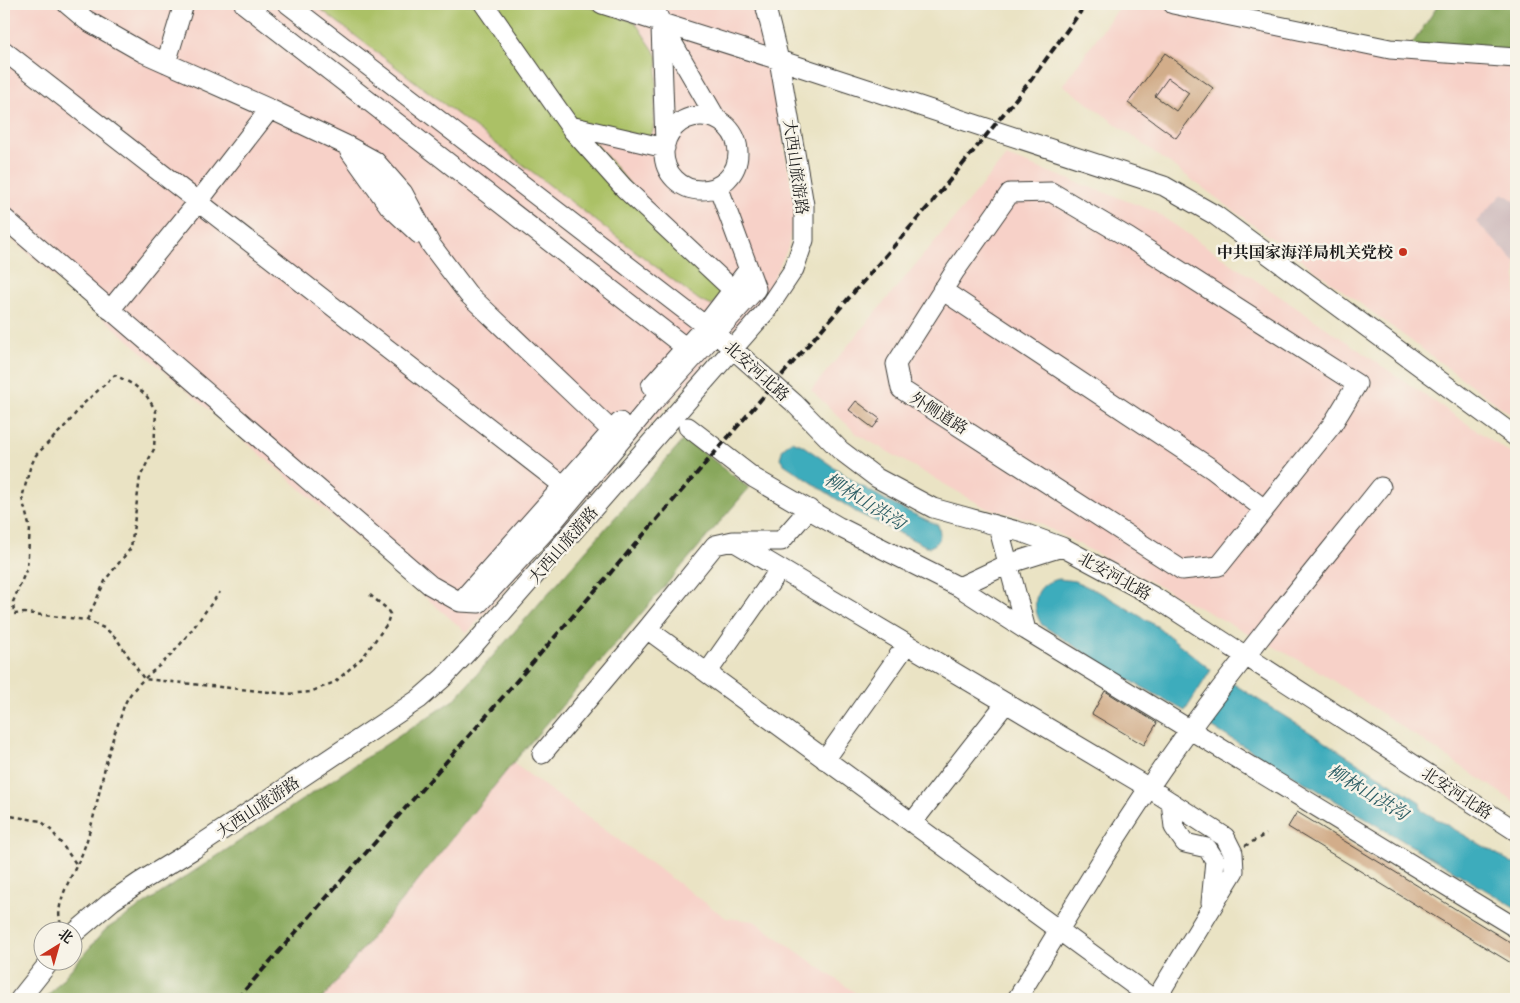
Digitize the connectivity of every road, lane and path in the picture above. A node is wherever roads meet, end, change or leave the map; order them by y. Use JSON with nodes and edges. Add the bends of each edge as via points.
{"nodes":[{"id":1,"x":67,"y":4,"type":"edge"},
{"id":2,"x":184,"y":4,"type":"edge"},
{"id":3,"x":244,"y":4,"type":"edge"},
{"id":4,"x":288,"y":4,"type":"edge"},
{"id":5,"x":484,"y":4,"type":"edge"},
{"id":6,"x":602,"y":4,"type":"edge"},
{"id":7,"x":653,"y":4,"type":"edge"},
{"id":8,"x":765,"y":4,"type":"edge"},
{"id":9,"x":1173,"y":4,"type":"edge"},
{"id":10,"x":661,"y":23,"type":"junction"},
{"id":11,"x":4,"y":51,"type":"edge"},
{"id":12,"x":1516,"y":58,"type":"edge"},
{"id":13,"x":779,"y":60,"type":"junction"},
{"id":14,"x":166,"y":63,"type":"junction"},
{"id":15,"x":270,"y":109,"type":"junction"},
{"id":16,"x":716,"y":118,"type":"junction"},
{"id":17,"x":570,"y":126,"type":"junction"},
{"id":18,"x":665,"y":145,"type":"junction"},
{"id":19,"x":718,"y":186,"type":"junction"},
{"id":20,"x":198,"y":202,"type":"junction"},
{"id":21,"x":4,"y":218,"type":"edge"},
{"id":22,"x":748,"y":270,"type":"junction"},
{"id":23,"x":733,"y":290,"type":"junction"},
{"id":24,"x":942,"y":290,"type":"junction"},
{"id":25,"x":110,"y":310,"type":"junction"},
{"id":26,"x":710,"y":330,"type":"junction"},
{"id":27,"x":685,"y":347,"type":"junction"},
{"id":28,"x":733,"y":349,"type":"junction"},
{"id":29,"x":653,"y":402,"type":"junction"},
{"id":30,"x":669,"y":414,"type":"dead end"},
{"id":31,"x":688,"y":428,"type":"dead end"},
{"id":32,"x":612,"y":431,"type":"junction"},
{"id":33,"x":1516,"y":437,"type":"edge"},
{"id":34,"x":564,"y":486,"type":"junction"},
{"id":35,"x":1381,"y":487,"type":"dead end"},
{"id":36,"x":809,"y":509,"type":"junction"},
{"id":37,"x":1264,"y":509,"type":"junction"},
{"id":38,"x":998,"y":526,"type":"junction"},
{"id":39,"x":733,"y":541,"type":"junction"},
{"id":40,"x":1062,"y":547,"type":"junction"},
{"id":41,"x":1008,"y":564,"type":"junction"},
{"id":42,"x":780,"y":570,"type":"junction"},
{"id":43,"x":959,"y":587,"type":"junction"},
{"id":44,"x":220,"y":592,"type":"dead end"},
{"id":45,"x":370,"y":595,"type":"dead end"},
{"id":46,"x":460,"y":602,"type":"junction"},
{"id":47,"x":86,"y":620,"type":"junction"},
{"id":48,"x":647,"y":630,"type":"junction"},
{"id":49,"x":1026,"y":630,"type":"junction"},
{"id":50,"x":907,"y":644,"type":"junction"},
{"id":51,"x":1245,"y":656,"type":"junction"},
{"id":52,"x":707,"y":673,"type":"junction"},
{"id":53,"x":144,"y":680,"type":"junction"},
{"id":54,"x":1006,"y":703,"type":"junction"},
{"id":55,"x":1190,"y":729,"type":"junction"},
{"id":56,"x":542,"y":754,"type":"dead end"},
{"id":57,"x":825,"y":760,"type":"junction"},
{"id":58,"x":1149,"y":788,"type":"junction"},
{"id":59,"x":1172,"y":802,"type":"junction"},
{"id":60,"x":4,"y":815,"type":"edge"},
{"id":61,"x":912,"y":823,"type":"junction"},
{"id":62,"x":1516,"y":831,"type":"edge"},
{"id":63,"x":1266,"y":834,"type":"dead end"},
{"id":64,"x":1232,"y":852,"type":"junction"},
{"id":65,"x":77,"y":865,"type":"junction"},
{"id":66,"x":1210,"y":910,"type":"junction"},
{"id":67,"x":59,"y":920,"type":"edge"},
{"id":68,"x":82,"y":926,"type":"edge"},
{"id":69,"x":1516,"y":928,"type":"edge"},
{"id":70,"x":1059,"y":931,"type":"junction"},
{"id":71,"x":43,"y":970,"type":"edge"},
{"id":72,"x":20,"y":999,"type":"edge"},
{"id":73,"x":1017,"y":999,"type":"edge"},
{"id":74,"x":1154,"y":999,"type":"edge"}],
"edges":[{"from":1,"to":14,"type":"street","via":[[86,20]]},
{"from":2,"to":14,"type":"street"},
{"from":3,"to":27,"type":"street"},
{"from":4,"to":26,"type":"street","name":"北安河北路"},
{"from":5,"to":17,"type":"street"},
{"from":6,"to":10,"type":"street"},
{"from":7,"to":10,"type":"street"},
{"from":8,"to":13,"type":"street","name":"大西山旅游路"},
{"from":9,"to":12,"type":"street","via":[[1390,49]]},
{"from":10,"to":13,"type":"street"},
{"from":10,"to":16,"type":"street"},
{"from":10,"to":18,"type":"street"},
{"from":11,"to":20,"type":"street"},
{"from":13,"to":28,"type":"street","name":"大西山旅游路","via":[[804,205],[804,240],[794,269],[766,311]]},
{"from":13,"to":33,"type":"street","via":[[1164,186],[1215,215]]},
{"from":14,"to":15,"type":"street"},
{"from":15,"to":20,"type":"street"},
{"from":15,"to":32,"type":"street","via":[[346,145],[390,206],[431,245],[468,294]]},
{"from":16,"to":18,"type":"street","via":[[703,115],[679,122],[670,131]]},
{"from":16,"to":19,"type":"street","via":[[734,134],[738,152],[735,170]]},
{"from":17,"to":18,"type":"street"},
{"from":17,"to":23,"type":"street","via":[[624,188]]},
{"from":18,"to":19,"type":"street","via":[[667,166],[682,185],[706,190]]},
{"from":19,"to":22,"type":"street"},
{"from":20,"to":25,"type":"street"},
{"from":20,"to":34,"type":"street"},
{"from":21,"to":25,"type":"street"},
{"from":22,"to":23,"type":"street"},
{"from":22,"to":26,"type":"street","via":[[756,289]]},
{"from":23,"to":26,"type":"street"},
{"from":24,"to":37,"type":"street","via":[[1212,469]]},
{"from":24,"to":37,"type":"street","name":"外侧道路","via":[[896,364],[901,389],[1182,570],[1219,566]]},
{"from":24,"to":37,"type":"street","name":"外侧道路","via":[[1010,193],[1051,192],[1357,384],[1332,425]]},
{"from":25,"to":46,"type":"street","via":[[430,585]]},
{"from":26,"to":27,"type":"street"},
{"from":26,"to":28,"type":"street","name":"北安河北路"},
{"from":26,"to":29,"type":"street"},
{"from":27,"to":32,"type":"street"},
{"from":28,"to":38,"type":"street","name":"北安河北路","via":[[840,450],[877,478],[933,508]]},
{"from":28,"to":68,"type":"street","name":"大西山旅游路","via":[[443,678],[411,705],[112,901]]},
{"from":29,"to":30,"type":"street"},
{"from":29,"to":46,"type":"street","via":[[549,527],[479,603]]},
{"from":31,"to":36,"type":"street","via":[[754,478]]},
{"from":32,"to":34,"type":"street"},
{"from":34,"to":46,"type":"street"},
{"from":35,"to":51,"type":"street"},
{"from":36,"to":39,"type":"street","via":[[782,541]]},
{"from":36,"to":43,"type":"street"},
{"from":38,"to":40,"type":"street","name":"北安河北路"},
{"from":38,"to":41,"type":"street"},
{"from":39,"to":42,"type":"street"},
{"from":39,"to":48,"type":"street","via":[[715,545]]},
{"from":40,"to":41,"type":"street"},
{"from":40,"to":51,"type":"street","name":"北安河北路","via":[[1153,596]]},
{"from":41,"to":43,"type":"street"},
{"from":41,"to":49,"type":"street"},
{"from":42,"to":50,"type":"street"},
{"from":42,"to":52,"type":"street"},
{"from":43,"to":49,"type":"street"},
{"from":44,"to":53,"type":"path","via":[[187,637]]},
{"from":45,"to":53,"type":"path","via":[[390,614],[388,624],[363,657],[335,682],[310,692],[288,694]]},
{"from":47,"to":47,"type":"path","via":[[14,614],[13,602],[27,568],[30,529],[22,498],[36,455],[82,404],[115,375],[146,395],[156,411],[154,449],[140,477],[131,548],[106,579]]},
{"from":47,"to":53,"type":"path","via":[[106,629],[116,638]]},
{"from":48,"to":52,"type":"street"},
{"from":48,"to":56,"type":"street"},
{"from":49,"to":55,"type":"street"},
{"from":50,"to":54,"type":"street"},
{"from":50,"to":57,"type":"street"},
{"from":51,"to":55,"type":"street"},
{"from":51,"to":62,"type":"street","name":"北安河北路"},
{"from":52,"to":57,"type":"street"},
{"from":53,"to":65,"type":"path","via":[[128,698],[111,740],[94,817]]},
{"from":54,"to":58,"type":"street"},
{"from":54,"to":61,"type":"street"},
{"from":55,"to":58,"type":"street"},
{"from":55,"to":69,"type":"street"},
{"from":57,"to":61,"type":"street"},
{"from":58,"to":59,"type":"street"},
{"from":58,"to":70,"type":"street"},
{"from":59,"to":64,"type":"street","via":[[1225,837]]},
{"from":59,"to":66,"type":"street","via":[[1174,827],[1185,843],[1207,848],[1215,860]]},
{"from":60,"to":65,"type":"path","via":[[41,821]]},
{"from":61,"to":70,"type":"street"},
{"from":63,"to":64,"type":"path"},
{"from":64,"to":66,"type":"street","via":[[1234,872]]},
{"from":65,"to":67,"type":"path","via":[[57,916]]},
{"from":66,"to":74,"type":"street"},
{"from":70,"to":73,"type":"street"},
{"from":70,"to":74,"type":"street"},
{"from":71,"to":72,"type":"street"}]}
